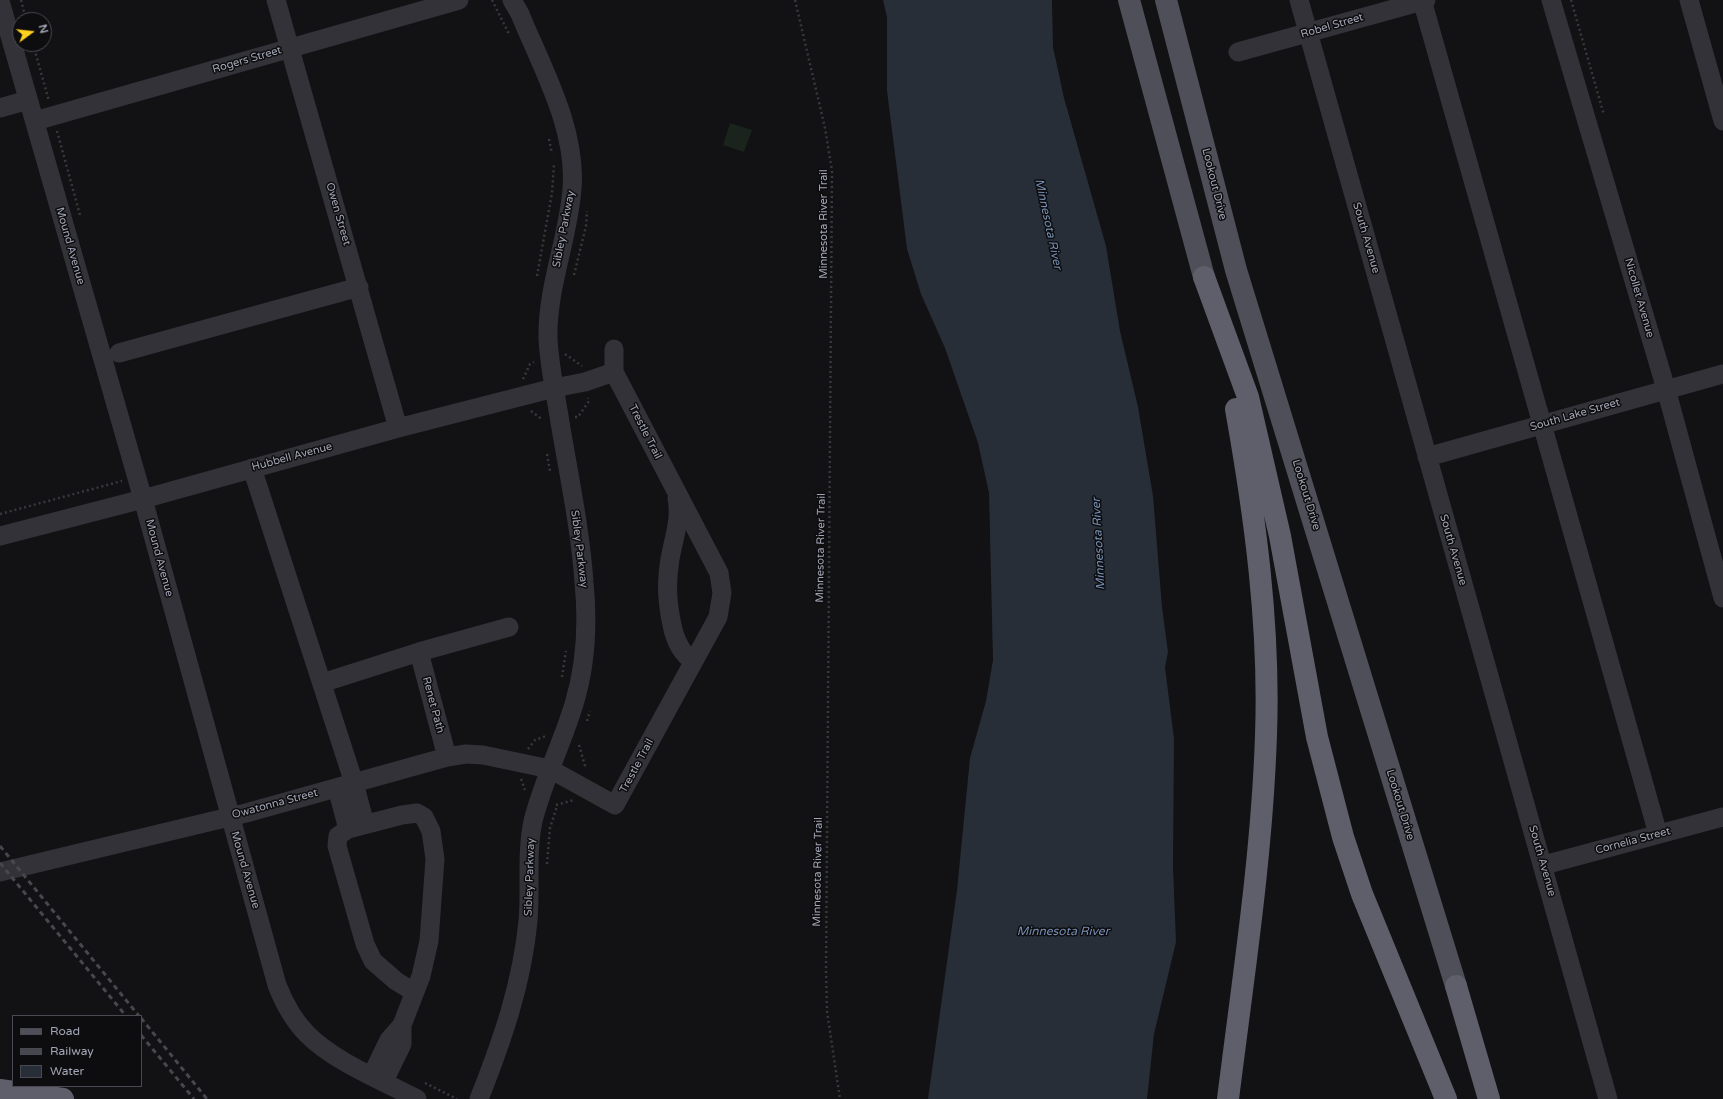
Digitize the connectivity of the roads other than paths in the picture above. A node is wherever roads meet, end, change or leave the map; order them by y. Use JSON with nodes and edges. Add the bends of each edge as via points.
{"nodes":[{"id":1,"x":276,"y":0,"type":"edge"},
{"id":2,"x":459,"y":0,"type":"edge"},
{"id":3,"x":512,"y":0,"type":"edge"},
{"id":4,"x":1129,"y":0,"type":"edge"},
{"id":5,"x":1166,"y":0,"type":"edge"},
{"id":6,"x":1299,"y":0,"type":"edge"},
{"id":7,"x":1424,"y":0,"type":"edge"},
{"id":8,"x":1551,"y":0,"type":"edge"},
{"id":9,"x":1689,"y":0,"type":"edge"},
{"id":10,"x":0,"y":1,"type":"edge"},
{"id":11,"x":1309,"y":33,"type":"junction"},
{"id":12,"x":291,"y":47,"type":"junction"},
{"id":13,"x":1238,"y":52,"type":"dead end"},
{"id":14,"x":28,"y":100,"type":"junction"},
{"id":15,"x":0,"y":108,"type":"edge"},
{"id":16,"x":34,"y":121,"type":"junction"},
{"id":17,"x":1723,"y":122,"type":"edge"},
{"id":18,"x":1204,"y":277,"type":"junction"},
{"id":19,"x":359,"y":286,"type":"junction"},
{"id":20,"x":614,"y":349,"type":"dead end"},
{"id":21,"x":119,"y":353,"type":"dead end"},
{"id":22,"x":614,"y":372,"type":"junction"},
{"id":23,"x":1723,"y":374,"type":"edge"},
{"id":24,"x":554,"y":388,"type":"junction"},
{"id":25,"x":1666,"y":389,"type":"junction"},
{"id":26,"x":1541,"y":425,"type":"junction"},
{"id":27,"x":398,"y":428,"type":"junction"},
{"id":28,"x":1427,"y":457,"type":"junction"},
{"id":29,"x":252,"y":468,"type":"junction"},
{"id":30,"x":675,"y":491,"type":"junction"},
{"id":31,"x":143,"y":499,"type":"junction"},
{"id":32,"x":0,"y":536,"type":"edge"},
{"id":33,"x":1723,"y":598,"type":"edge"},
{"id":34,"x":509,"y":627,"type":"dead end"},
{"id":35,"x":419,"y":652,"type":"junction"},
{"id":36,"x":693,"y":661,"type":"junction"},
{"id":37,"x":322,"y":683,"type":"junction"},
{"id":38,"x":447,"y":757,"type":"junction"},
{"id":39,"x":550,"y":769,"type":"junction"},
{"id":40,"x":346,"y":785,"type":"junction"},
{"id":41,"x":230,"y":817,"type":"junction"},
{"id":42,"x":1723,"y":817,"type":"edge"},
{"id":43,"x":356,"y":827,"type":"junction"},
{"id":44,"x":1658,"y":834,"type":"junction"},
{"id":45,"x":1544,"y":865,"type":"junction"},
{"id":46,"x":0,"y":872,"type":"edge"},
{"id":47,"x":1456,"y":986,"type":"junction"},
{"id":48,"x":414,"y":992,"type":"junction"},
{"id":49,"x":378,"y":1078,"type":"junction"},
{"id":50,"x":0,"y":1090,"type":"edge"},
{"id":51,"x":63,"y":1099,"type":"edge"},
{"id":52,"x":417,"y":1099,"type":"edge"},
{"id":53,"x":478,"y":1099,"type":"edge"},
{"id":54,"x":1228,"y":1099,"type":"edge"},
{"id":55,"x":1446,"y":1099,"type":"edge"},
{"id":56,"x":1484,"y":1099,"type":"edge"},
{"id":57,"x":1489,"y":1099,"type":"edge"},
{"id":58,"x":1608,"y":1099,"type":"edge"}],
"edges":[{"from":1,"to":12,"type":"street","name":"Owen Street"},
{"from":2,"to":12,"type":"street","name":"Rogers Street"},
{"from":3,"to":24,"type":"street","name":"Sibley Parkway","via":[[565,124],[572,166],[573,188],[570,209],[548,314],[548,341]]},
{"from":4,"to":18,"type":"main road"},
{"from":5,"to":47,"type":"main road","name":"Lookout Drive","via":[[1236,270]]},
{"from":6,"to":11,"type":"street","name":"South Avenue"},
{"from":7,"to":11,"type":"street","name":"Robel Street"},
{"from":7,"to":26,"type":"street"},
{"from":8,"to":25,"type":"street","name":"Nicollet Avenue"},
{"from":9,"to":17,"type":"street"},
{"from":10,"to":14,"type":"street","name":"Mound Avenue"},
{"from":11,"to":13,"type":"street","name":"Robel Street"},
{"from":11,"to":28,"type":"street","name":"South Avenue"},
{"from":12,"to":16,"type":"street","name":"Rogers Street"},
{"from":12,"to":19,"type":"street","name":"Owen Street"},
{"from":14,"to":15,"type":"street"},
{"from":14,"to":16,"type":"street","name":"Mound Avenue"},
{"from":16,"to":31,"type":"street","name":"Mound Avenue"},
{"from":18,"to":54,"type":"highway","via":[[1236,405],[1248,471],[1266,668],[1263,798]]},
{"from":18,"to":55,"type":"highway","via":[[1248,397],[1280,536],[1317,737],[1343,837],[1362,894]]},
{"from":19,"to":21,"type":"street"},
{"from":19,"to":27,"type":"street","name":"Owen Street"},
{"from":20,"to":22,"type":"street"},
{"from":22,"to":24,"type":"street","name":"Hubbell Avenue","via":[[585,382]]},
{"from":22,"to":30,"type":"street","name":"Trestle Trail"},
{"from":23,"to":25,"type":"street","name":"South Lake Street"},
{"from":24,"to":27,"type":"street","name":"Hubbell Avenue"},
{"from":24,"to":39,"type":"street","name":"Sibley Parkway","via":[[583,567],[586,644],[574,704]]},
{"from":25,"to":26,"type":"street","name":"South Lake Street"},
{"from":25,"to":33,"type":"street","name":"Nicollet Avenue"},
{"from":26,"to":28,"type":"street","name":"South Lake Street"},
{"from":26,"to":44,"type":"street"},
{"from":27,"to":29,"type":"street","name":"Hubbell Avenue"},
{"from":28,"to":45,"type":"street","name":"South Avenue"},
{"from":29,"to":31,"type":"street","name":"Hubbell Avenue"},
{"from":29,"to":37,"type":"street"},
{"from":30,"to":36,"type":"street","name":"Trestle Trail","via":[[679,515],[666,598],[683,654]]},
{"from":30,"to":36,"type":"street","name":"Trestle Trail","via":[[719,573],[722,594],[718,617]]},
{"from":31,"to":32,"type":"street","name":"Hubbell Avenue"},
{"from":31,"to":41,"type":"street","name":"Mound Avenue"},
{"from":34,"to":35,"type":"street"},
{"from":35,"to":37,"type":"street"},
{"from":35,"to":38,"type":"street","name":"Renet Path"},
{"from":36,"to":39,"type":"street","name":"Trestle Trail","via":[[615,805]]},
{"from":37,"to":40,"type":"street"},
{"from":38,"to":39,"type":"street","name":"Owatonna Street","via":[[483,755]]},
{"from":38,"to":40,"type":"street","name":"Owatonna Street"},
{"from":39,"to":53,"type":"street","name":"Sibley Parkway","via":[[534,818],[530,840],[528,921],[517,985],[502,1040]]},
{"from":40,"to":41,"type":"street","name":"Owatonna Street"},
{"from":40,"to":43,"type":"street"},
{"from":41,"to":46,"type":"street","name":"Owatonna Street"},
{"from":41,"to":49,"type":"street","name":"Mound Avenue","via":[[277,985],[286,1006],[307,1034],[322,1047]]},
{"from":42,"to":44,"type":"street","name":"Cornelia Street"},
{"from":43,"to":48,"type":"street","via":[[338,836],[337,846],[365,944],[373,961],[396,981]]},
{"from":43,"to":48,"type":"street","via":[[417,813],[424,817],[431,831],[435,859],[428,941],[421,976]]},
{"from":44,"to":45,"type":"street","name":"Cornelia Street"},
{"from":45,"to":58,"type":"street","name":"South Avenue"},
{"from":47,"to":56,"type":"highway"},
{"from":47,"to":57,"type":"highway"},
{"from":48,"to":49,"type":"street","via":[[402,1025],[389,1040]]},
{"from":49,"to":52,"type":"street","name":"Mound Avenue"},
{"from":50,"to":51,"type":"highway"}]}
